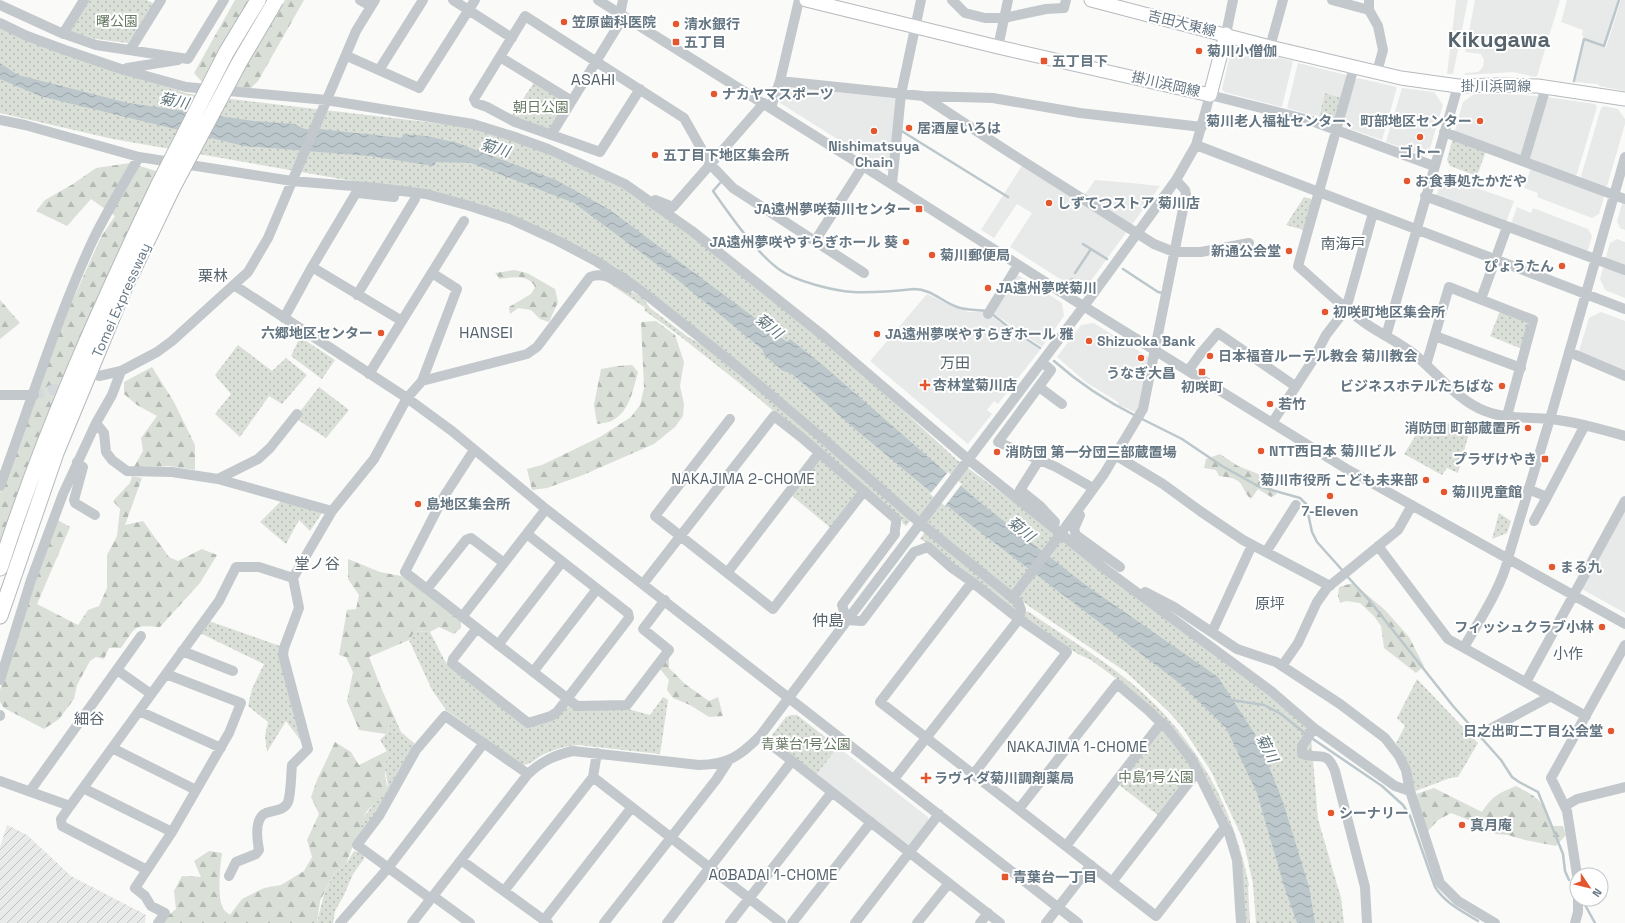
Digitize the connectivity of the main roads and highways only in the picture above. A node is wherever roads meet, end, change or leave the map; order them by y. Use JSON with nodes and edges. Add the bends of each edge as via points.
{"nodes":[{"id":1,"x":258,"y":0,"type":"edge"},
{"id":2,"x":276,"y":0,"type":"edge"},
{"id":3,"x":806,"y":0,"type":"edge"},
{"id":4,"x":1091,"y":0,"type":"edge"},
{"id":5,"x":1226,"y":34,"type":"junction"},
{"id":6,"x":1625,"y":99,"type":"edge"},
{"id":7,"x":165,"y":186,"type":"junction"},
{"id":8,"x":0,"y":568,"type":"edge"},
{"id":9,"x":0,"y":616,"type":"edge"}],
"edges":[{"from":1,"to":7,"type":"highway","name":"Tomei Expressway","bridge":true,"via":[[226,53]]},
{"from":2,"to":7,"type":"highway","name":"Tomei Expressway","bridge":true},
{"from":3,"to":5,"type":"main road","name":"掛川浜岡線","via":[[998,47],[1210,94]]},
{"from":4,"to":5,"type":"main road","name":"吉田大東線"},
{"from":5,"to":6,"type":"main road","name":"掛川浜岡線","via":[[1401,78],[1458,86],[1546,87]]},
{"from":7,"to":8,"type":"highway","name":"Tomei Expressway","via":[[94,323],[44,444]]},
{"from":7,"to":9,"type":"highway","name":"Tomei Expressway","via":[[65,432]]}]}
